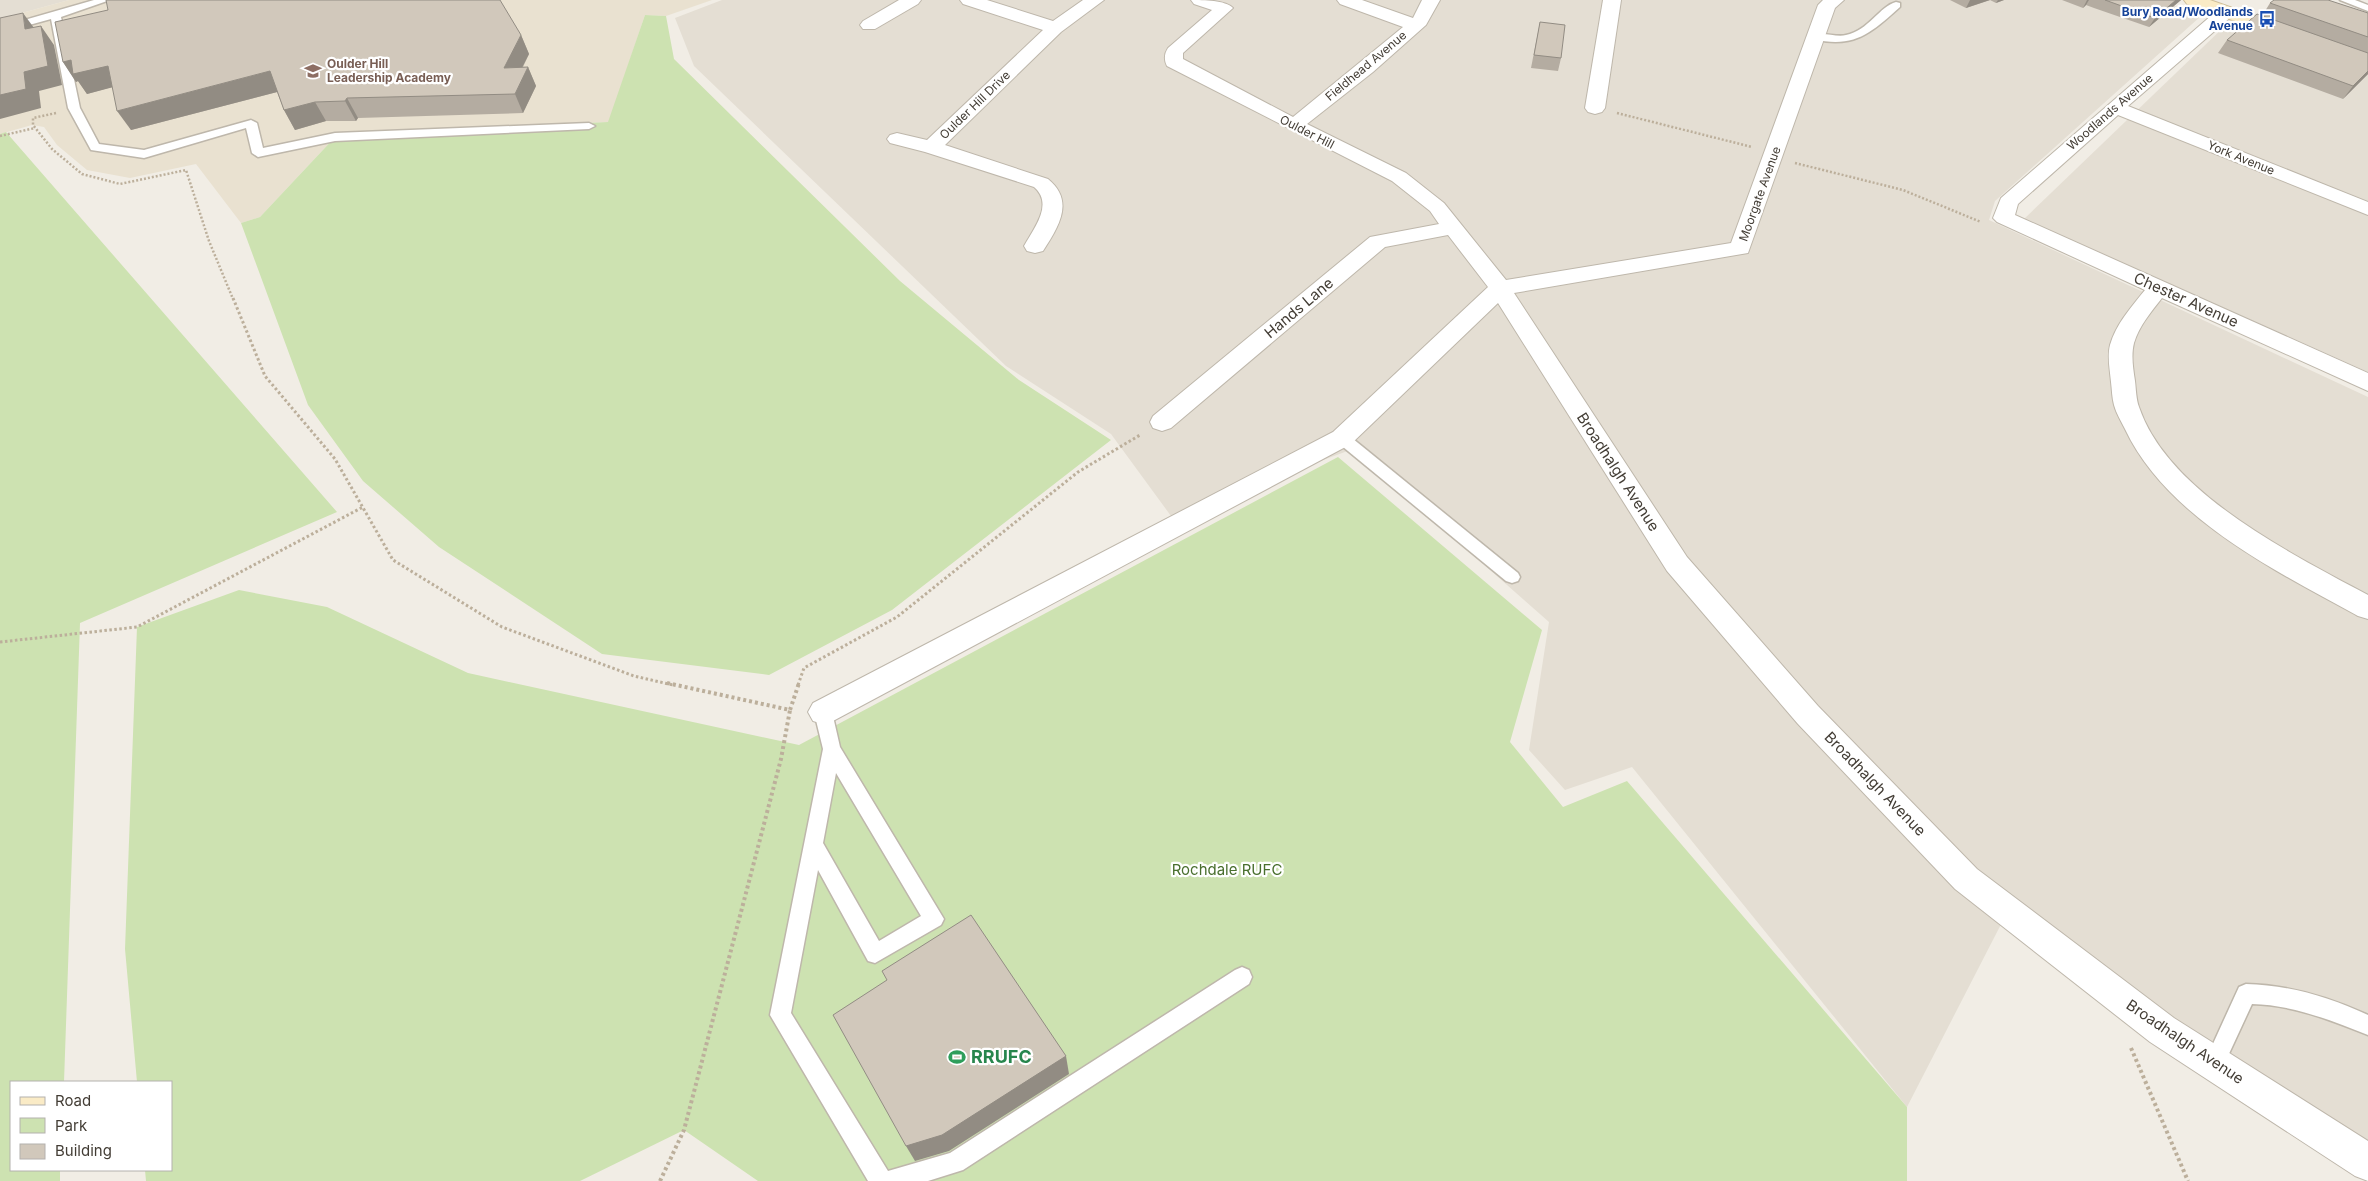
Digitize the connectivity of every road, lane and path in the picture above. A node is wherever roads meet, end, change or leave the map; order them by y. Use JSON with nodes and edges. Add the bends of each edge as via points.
{"nodes":[{"id":1,"x":106,"y":0,"type":"edge"},
{"id":2,"x":912,"y":0,"type":"edge"},
{"id":3,"x":969,"y":0,"type":"edge"},
{"id":4,"x":1094,"y":0,"type":"edge"},
{"id":5,"x":1200,"y":0,"type":"edge"},
{"id":6,"x":1346,"y":0,"type":"edge"},
{"id":7,"x":1431,"y":0,"type":"edge"},
{"id":8,"x":1612,"y":0,"type":"edge"},
{"id":9,"x":1835,"y":0,"type":"edge"},
{"id":10,"x":2193,"y":0,"type":"edge"},
{"id":11,"x":2345,"y":0,"type":"edge"},
{"id":12,"x":1896,"y":5,"type":"dead end"},
{"id":13,"x":2368,"y":8,"type":"edge"},
{"id":14,"x":2226,"y":12,"type":"junction"},
{"id":15,"x":55,"y":14,"type":"junction"},
{"id":16,"x":869,"y":25,"type":"dead end"},
{"id":17,"x":1415,"y":25,"type":"junction"},
{"id":18,"x":1055,"y":28,"type":"junction"},
{"id":19,"x":0,"y":30,"type":"edge"},
{"id":20,"x":1817,"y":37,"type":"junction"},
{"id":21,"x":2306,"y":40,"type":"edge"},
{"id":22,"x":2115,"y":107,"type":"junction"},
{"id":23,"x":74,"y":108,"type":"junction"},
{"id":24,"x":1595,"y":108,"type":"joint"},
{"id":25,"x":1294,"y":125,"type":"junction"},
{"id":26,"x":589,"y":126,"type":"dead end"},
{"id":27,"x":35,"y":128,"type":"junction"},
{"id":28,"x":0,"y":136,"type":"edge"},
{"id":29,"x":896,"y":139,"type":"dead end"},
{"id":30,"x":931,"y":147,"type":"junction"},
{"id":31,"x":1774,"y":155,"type":"junction"},
{"id":32,"x":2368,"y":209,"type":"edge"},
{"id":33,"x":2004,"y":218,"type":"junction"},
{"id":34,"x":1452,"y":228,"type":"junction"},
{"id":35,"x":1035,"y":246,"type":"dead end"},
{"id":36,"x":1500,"y":288,"type":"junction"},
{"id":37,"x":2159,"y":288,"type":"junction"},
{"id":38,"x":2368,"y":383,"type":"edge"},
{"id":39,"x":1162,"y":422,"type":"joint"},
{"id":40,"x":1342,"y":438,"type":"junction"},
{"id":41,"x":363,"y":507,"type":"junction"},
{"id":42,"x":1512,"y":577,"type":"dead end"},
{"id":43,"x":2368,"y":608,"type":"edge"},
{"id":44,"x":0,"y":642,"type":"edge"},
{"id":45,"x":790,"y":710,"type":"junction"},
{"id":46,"x":823,"y":712,"type":"joint"},
{"id":47,"x":832,"y":749,"type":"junction"},
{"id":48,"x":813,"y":843,"type":"junction"},
{"id":49,"x":1242,"y":977,"type":"dead end"},
{"id":50,"x":2368,"y":1025,"type":"edge"},
{"id":51,"x":2128,"y":1039,"type":"dead end"},
{"id":52,"x":2214,"y":1064,"type":"junction"},
{"id":53,"x":2368,"y":1162,"type":"edge"},
{"id":54,"x":660,"y":1181,"type":"edge"},
{"id":55,"x":881,"y":1181,"type":"edge"},
{"id":56,"x":891,"y":1181,"type":"edge"},
{"id":57,"x":2188,"y":1181,"type":"edge"}],
"edges":[{"from":1,"to":15,"type":"lane"},
{"from":2,"to":16,"type":"street"},
{"from":3,"to":18,"type":"street"},
{"from":4,"to":18,"type":"street","name":"Oulder Hill Drive"},
{"from":5,"to":25,"type":"street","name":"Oulder Hill","via":[[1224,8],[1174,52],[1174,62]]},
{"from":6,"to":17,"type":"street"},
{"from":7,"to":17,"type":"street","name":"Fieldhead Avenue"},
{"from":8,"to":24,"type":"street"},
{"from":9,"to":20,"type":"street","name":"Moorgate Avenue","via":[[1827,5]]},
{"from":10,"to":14,"type":"main road"},
{"from":11,"to":13,"type":"lane"},
{"from":12,"to":20,"type":"lane","via":[[1852,37],[1838,40]]},
{"from":14,"to":21,"type":"main road"},
{"from":14,"to":22,"type":"street","name":"Woodlands Avenue"},
{"from":15,"to":19,"type":"lane"},
{"from":15,"to":23,"type":"lane"},
{"from":17,"to":25,"type":"street","name":"Fieldhead Avenue"},
{"from":18,"to":30,"type":"street","name":"Oulder Hill Drive"},
{"from":20,"to":31,"type":"street","name":"Moorgate Avenue"},
{"from":22,"to":32,"type":"street","name":"York Avenue"},
{"from":22,"to":33,"type":"street","name":"Woodlands Avenue","via":[[2008,202]]},
{"from":23,"to":26,"type":"lane","via":[[95,147],[144,154],[250,123],[258,153],[335,137]]},
{"from":23,"to":27,"type":"path","via":[[33,118]]},
{"from":24,"to":31,"type":"path"},
{"from":25,"to":34,"type":"street","name":"Oulder Hill","via":[[1398,178],[1437,207]]},
{"from":27,"to":28,"type":"path"},
{"from":27,"to":41,"type":"path","via":[[52,149],[82,174],[120,184],[186,170],[209,241],[265,376],[335,459]]},
{"from":29,"to":30,"type":"street"},
{"from":30,"to":35,"type":"street","name":"Oulder Hill Drive","via":[[1041,182],[1050,190],[1053,211]]},
{"from":31,"to":33,"type":"path","via":[[1904,190],[1984,223]]},
{"from":31,"to":36,"type":"street","name":"Moorgate Avenue","via":[[1740,248]]},
{"from":33,"to":37,"type":"street","name":"Chester Avenue"},
{"from":34,"to":36,"type":"street","name":"Oulder Hill"},
{"from":34,"to":39,"type":"street","name":"Hands Lane","via":[[1378,242]]},
{"from":36,"to":40,"type":"street"},
{"from":36,"to":52,"type":"street","name":"Broadhalgh Avenue","via":[[1677,564],[1808,715],[1966,879],[2162,1030]]},
{"from":37,"to":38,"type":"street","name":"Chester Avenue"},
{"from":37,"to":43,"type":"street","via":[[2135,319],[2122,345],[2120,384],[2132,425],[2164,471],[2208,510],[2273,556]]},
{"from":39,"to":45,"type":"path","via":[[1078,472],[897,617],[804,668]]},
{"from":40,"to":42,"type":"lane"},
{"from":40,"to":46,"type":"street"},
{"from":41,"to":44,"type":"path","via":[[137,627]]},
{"from":41,"to":45,"type":"path","via":[[393,560],[502,626],[634,676]]},
{"from":45,"to":54,"type":"path","via":[[778,769],[684,1130]]},
{"from":46,"to":47,"type":"lane"},
{"from":47,"to":48,"type":"lane"},
{"from":47,"to":48,"type":"lane","via":[[934,920],[875,954]]},
{"from":48,"to":55,"type":"lane","via":[[780,1015]]},
{"from":49,"to":56,"type":"lane","via":[[955,1162]]},
{"from":50,"to":52,"type":"lane","via":[[2342,1013],[2287,998],[2246,994]]},
{"from":51,"to":57,"type":"path"},
{"from":52,"to":53,"type":"street","name":"Broadhalgh Avenue"}]}
